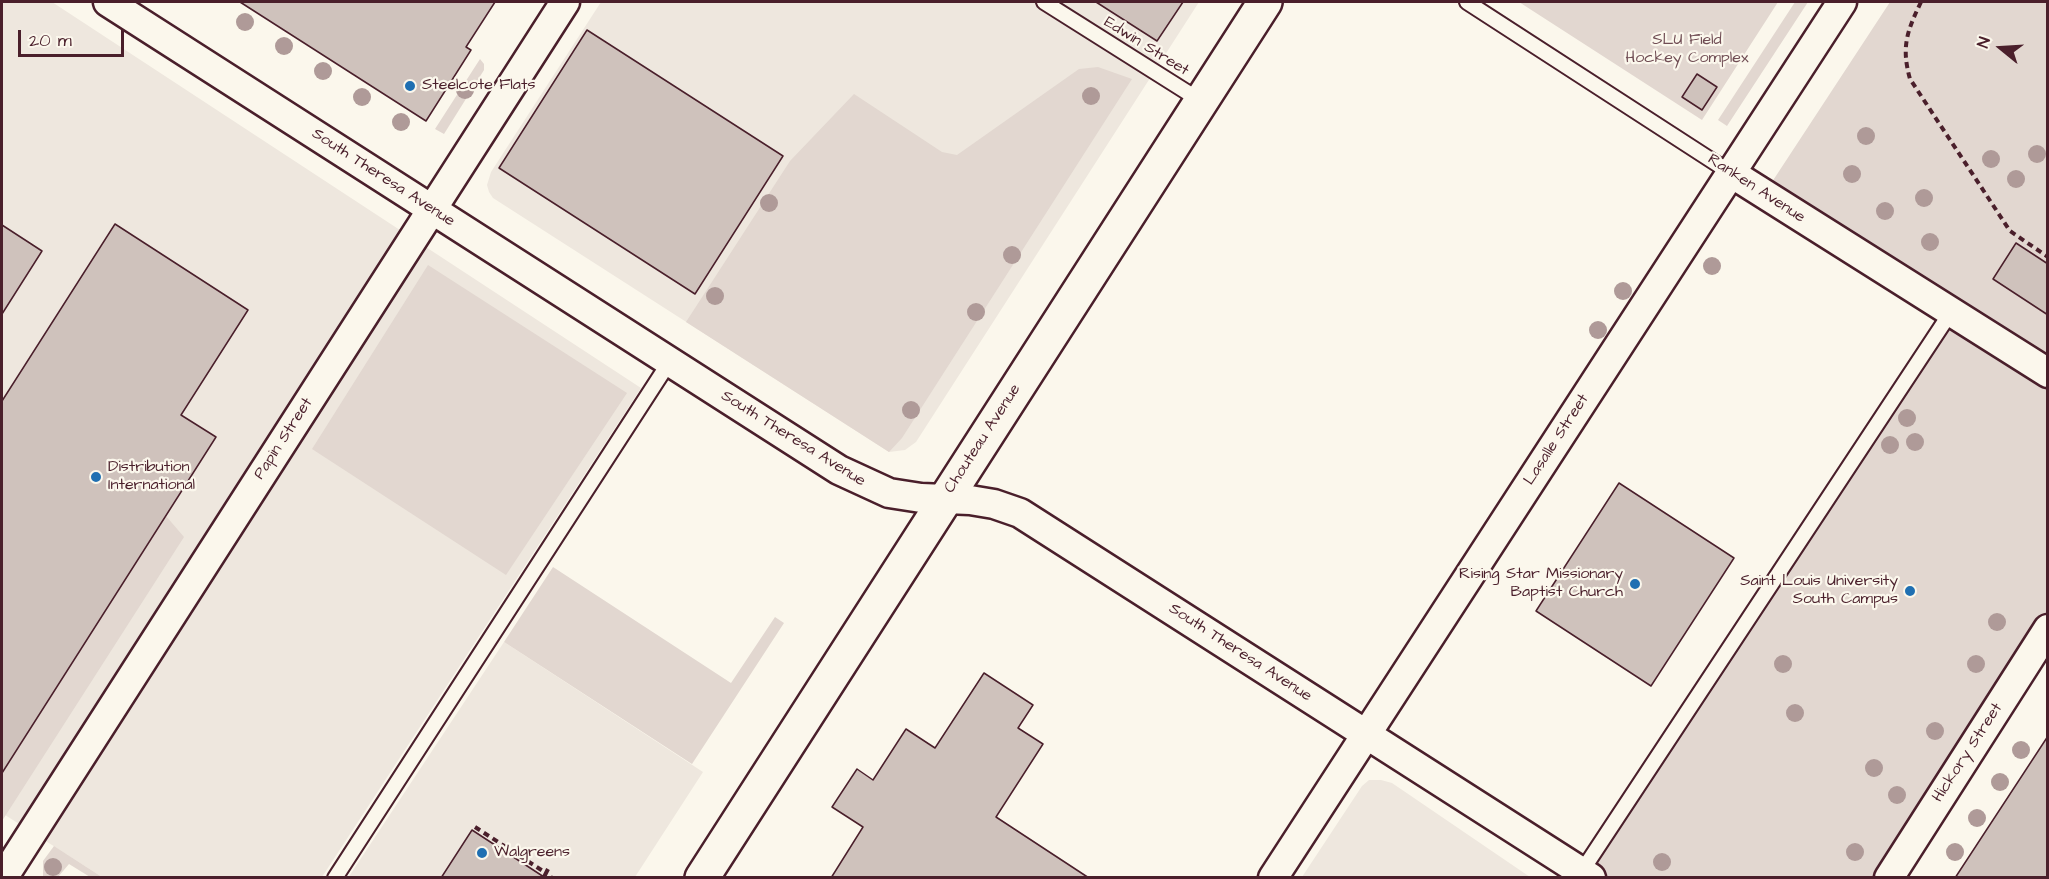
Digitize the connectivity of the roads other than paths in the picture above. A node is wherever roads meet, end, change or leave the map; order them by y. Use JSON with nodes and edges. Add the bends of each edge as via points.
{"nodes":[{"id":1,"x":108,"y":2,"type":"edge"},
{"id":2,"x":565,"y":2,"type":"edge"},
{"id":3,"x":1044,"y":2,"type":"edge"},
{"id":4,"x":1265,"y":2,"type":"edge"},
{"id":5,"x":1467,"y":2,"type":"edge"},
{"id":6,"x":1842,"y":2,"type":"edge"},
{"id":7,"x":1201,"y":101,"type":"junction"},
{"id":8,"x":1731,"y":172,"type":"junction"},
{"id":9,"x":432,"y":209,"type":"junction"},
{"id":10,"x":1951,"y":312,"type":"junction"},
{"id":11,"x":670,"y":361,"type":"junction"},
{"id":12,"x":2048,"y":373,"type":"edge"},
{"id":13,"x":945,"y":499,"type":"junction"},
{"id":14,"x":2048,"y":629,"type":"edge"},
{"id":15,"x":1366,"y":734,"type":"junction"},
{"id":16,"x":1586,"y":874,"type":"edge"},
{"id":17,"x":3,"y":878,"type":"edge"},
{"id":18,"x":335,"y":878,"type":"edge"},
{"id":19,"x":702,"y":878,"type":"edge"},
{"id":20,"x":1273,"y":878,"type":"edge"},
{"id":21,"x":1889,"y":878,"type":"edge"}],
"edges":[{"from":1,"to":9,"type":"street","name":"South Theresa Avenue"},
{"from":2,"to":9,"type":"street","name":"Papin Street"},
{"from":3,"to":7,"type":"lane","name":"Edwin Street"},
{"from":4,"to":7,"type":"main road","name":"Chouteau Avenue"},
{"from":5,"to":8,"type":"lane","name":"Ranken Avenue"},
{"from":6,"to":8,"type":"street","name":"Lasalle Street"},
{"from":7,"to":13,"type":"main road","name":"Chouteau Avenue"},
{"from":8,"to":10,"type":"street","name":"Ranken Avenue"},
{"from":8,"to":15,"type":"street","name":"Lasalle Street"},
{"from":9,"to":11,"type":"street","name":"South Theresa Avenue"},
{"from":9,"to":17,"type":"street","name":"Papin Street"},
{"from":10,"to":12,"type":"street","name":"Ranken Avenue"},
{"from":10,"to":16,"type":"lane"},
{"from":11,"to":13,"type":"street","name":"South Theresa Avenue","via":[[862,482],[889,493]]},
{"from":11,"to":18,"type":"lane"},
{"from":13,"to":15,"type":"street","name":"South Theresa Avenue","via":[[994,504],[1020,513]]},
{"from":13,"to":19,"type":"main road","name":"Chouteau Avenue"},
{"from":14,"to":21,"type":"street","name":"Hickory Street"},
{"from":15,"to":16,"type":"street","name":"South Theresa Avenue"},
{"from":15,"to":20,"type":"street","name":"Lasalle Street"}]}
